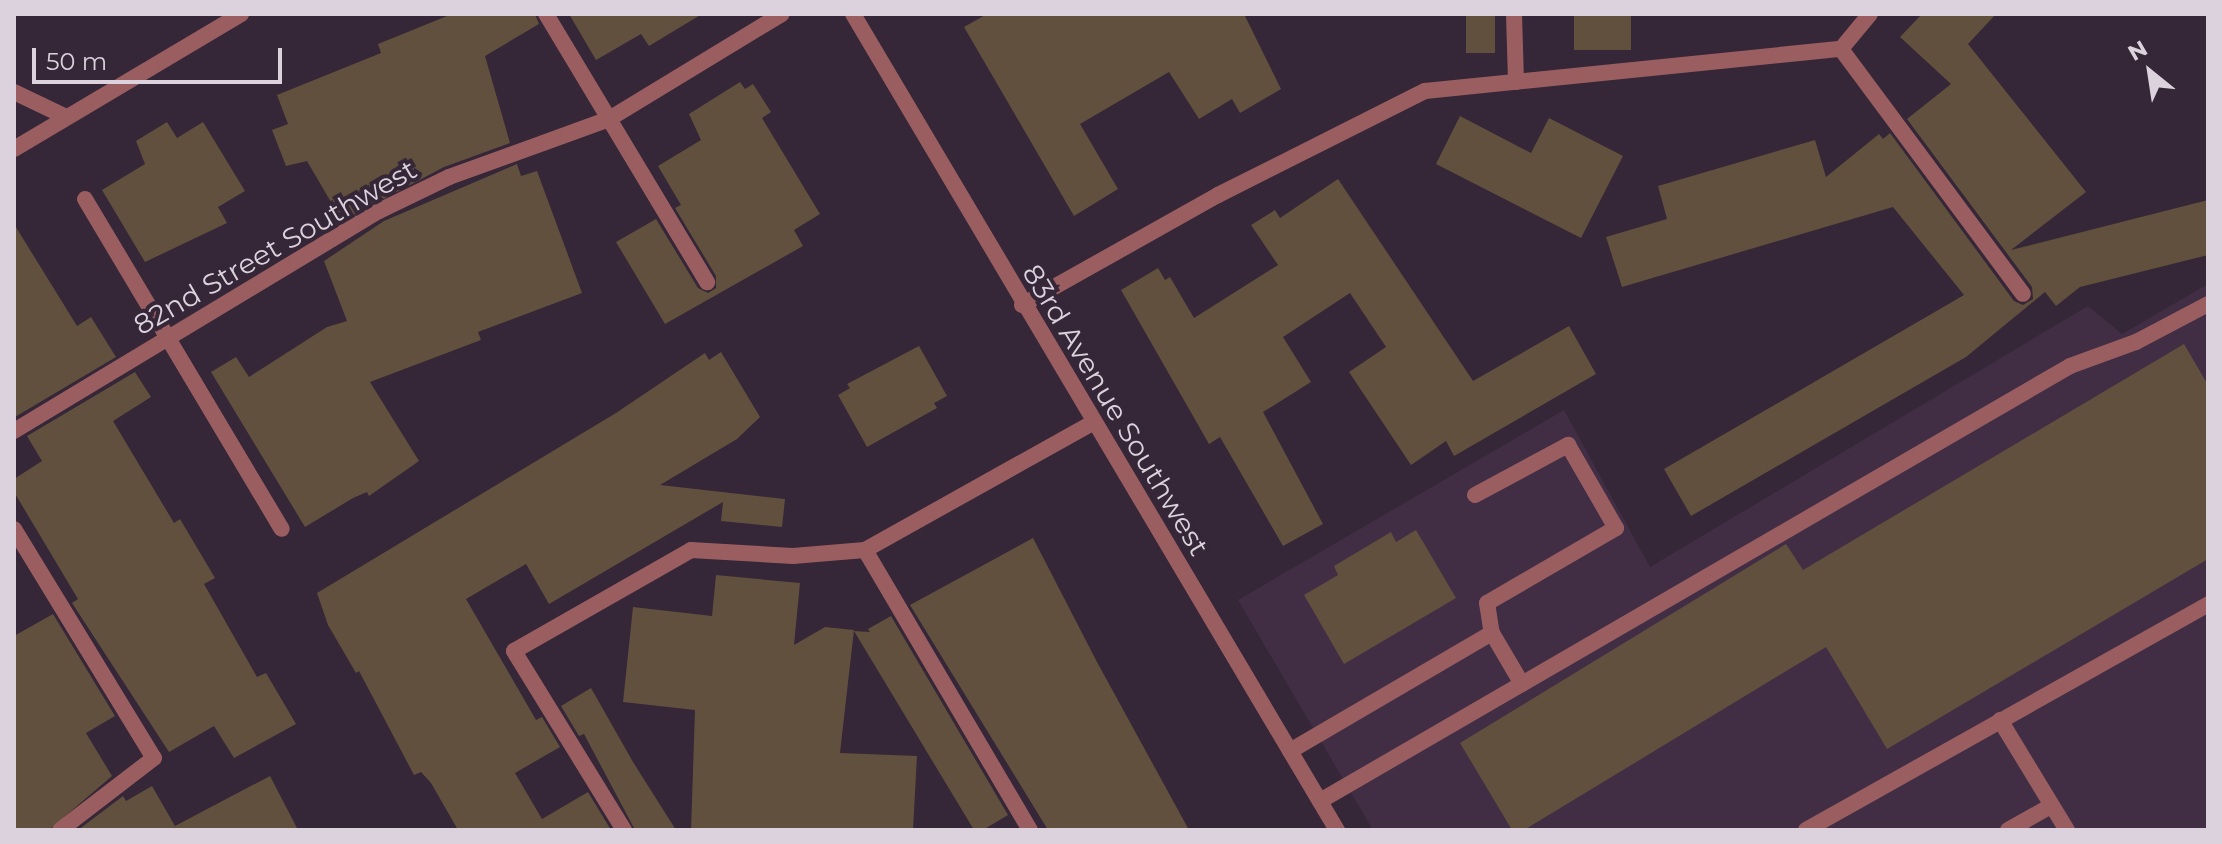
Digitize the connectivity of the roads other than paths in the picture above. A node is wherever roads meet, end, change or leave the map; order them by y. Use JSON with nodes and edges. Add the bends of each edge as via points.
{"nodes":[{"id":1,"x":241,"y":14,"type":"edge"},
{"id":2,"x":546,"y":14,"type":"edge"},
{"id":3,"x":782,"y":14,"type":"edge"},
{"id":4,"x":853,"y":14,"type":"edge"},
{"id":5,"x":1514,"y":14,"type":"edge"},
{"id":6,"x":1870,"y":14,"type":"edge"},
{"id":7,"x":1841,"y":49,"type":"junction"},
{"id":8,"x":1516,"y":82,"type":"junction"},
{"id":9,"x":14,"y":92,"type":"edge"},
{"id":10,"x":64,"y":116,"type":"junction"},
{"id":11,"x":609,"y":119,"type":"junction"},
{"id":12,"x":14,"y":149,"type":"edge"},
{"id":13,"x":85,"y":199,"type":"dead end"},
{"id":14,"x":707,"y":282,"type":"dead end"},
{"id":15,"x":2023,"y":294,"type":"dead end"},
{"id":16,"x":2208,"y":304,"type":"edge"},
{"id":17,"x":1022,"y":305,"type":"junction"},
{"id":18,"x":165,"y":341,"type":"junction"},
{"id":19,"x":1092,"y":423,"type":"junction"},
{"id":20,"x":14,"y":431,"type":"edge"},
{"id":21,"x":1475,"y":495,"type":"dead end"},
{"id":22,"x":14,"y":529,"type":"edge"},
{"id":23,"x":282,"y":529,"type":"dead end"},
{"id":24,"x":865,"y":550,"type":"junction"},
{"id":25,"x":2208,"y":604,"type":"edge"},
{"id":26,"x":1492,"y":633,"type":"junction"},
{"id":27,"x":1522,"y":684,"type":"junction"},
{"id":28,"x":2000,"y":720,"type":"junction"},
{"id":29,"x":1290,"y":751,"type":"junction"},
{"id":30,"x":1320,"y":801,"type":"junction"},
{"id":31,"x":2051,"y":806,"type":"junction"},
{"id":32,"x":60,"y":830,"type":"edge"},
{"id":33,"x":624,"y":830,"type":"edge"},
{"id":34,"x":1030,"y":830,"type":"edge"},
{"id":35,"x":1337,"y":830,"type":"edge"},
{"id":36,"x":1806,"y":830,"type":"edge"},
{"id":37,"x":2008,"y":830,"type":"edge"},
{"id":38,"x":2067,"y":830,"type":"edge"}],
"edges":[{"from":1,"to":10,"type":"street"},
{"from":2,"to":11,"type":"street"},
{"from":3,"to":11,"type":"street","name":"82nd Street Southwest"},
{"from":4,"to":17,"type":"street","name":"83rd Avenue Southwest"},
{"from":5,"to":8,"type":"street"},
{"from":6,"to":7,"type":"street"},
{"from":7,"to":8,"type":"street"},
{"from":7,"to":15,"type":"street"},
{"from":8,"to":17,"type":"street","via":[[1425,91],[1218,195]]},
{"from":9,"to":10,"type":"street"},
{"from":10,"to":12,"type":"street"},
{"from":11,"to":14,"type":"street"},
{"from":11,"to":18,"type":"street","name":"82nd Street Southwest","via":[[449,177],[379,211]]},
{"from":13,"to":18,"type":"street"},
{"from":16,"to":27,"type":"street","via":[[2136,342],[2070,366]]},
{"from":17,"to":19,"type":"street","name":"83rd Avenue Southwest"},
{"from":18,"to":20,"type":"street","name":"82nd Street Southwest"},
{"from":18,"to":23,"type":"street"},
{"from":19,"to":24,"type":"street"},
{"from":19,"to":29,"type":"street","name":"83rd Avenue Southwest"},
{"from":21,"to":26,"type":"street","via":[[1568,445],[1616,528],[1487,603]]},
{"from":22,"to":32,"type":"street","via":[[154,758]]},
{"from":24,"to":33,"type":"street","via":[[793,556],[691,550],[514,651]]},
{"from":24,"to":34,"type":"street"},
{"from":25,"to":28,"type":"street"},
{"from":26,"to":27,"type":"street"},
{"from":26,"to":29,"type":"street"},
{"from":27,"to":30,"type":"street"},
{"from":28,"to":31,"type":"street"},
{"from":28,"to":36,"type":"street"},
{"from":29,"to":30,"type":"street","name":"83rd Avenue Southwest"},
{"from":30,"to":35,"type":"street","name":"83rd Avenue Southwest"},
{"from":31,"to":37,"type":"street"},
{"from":31,"to":38,"type":"street"}]}
